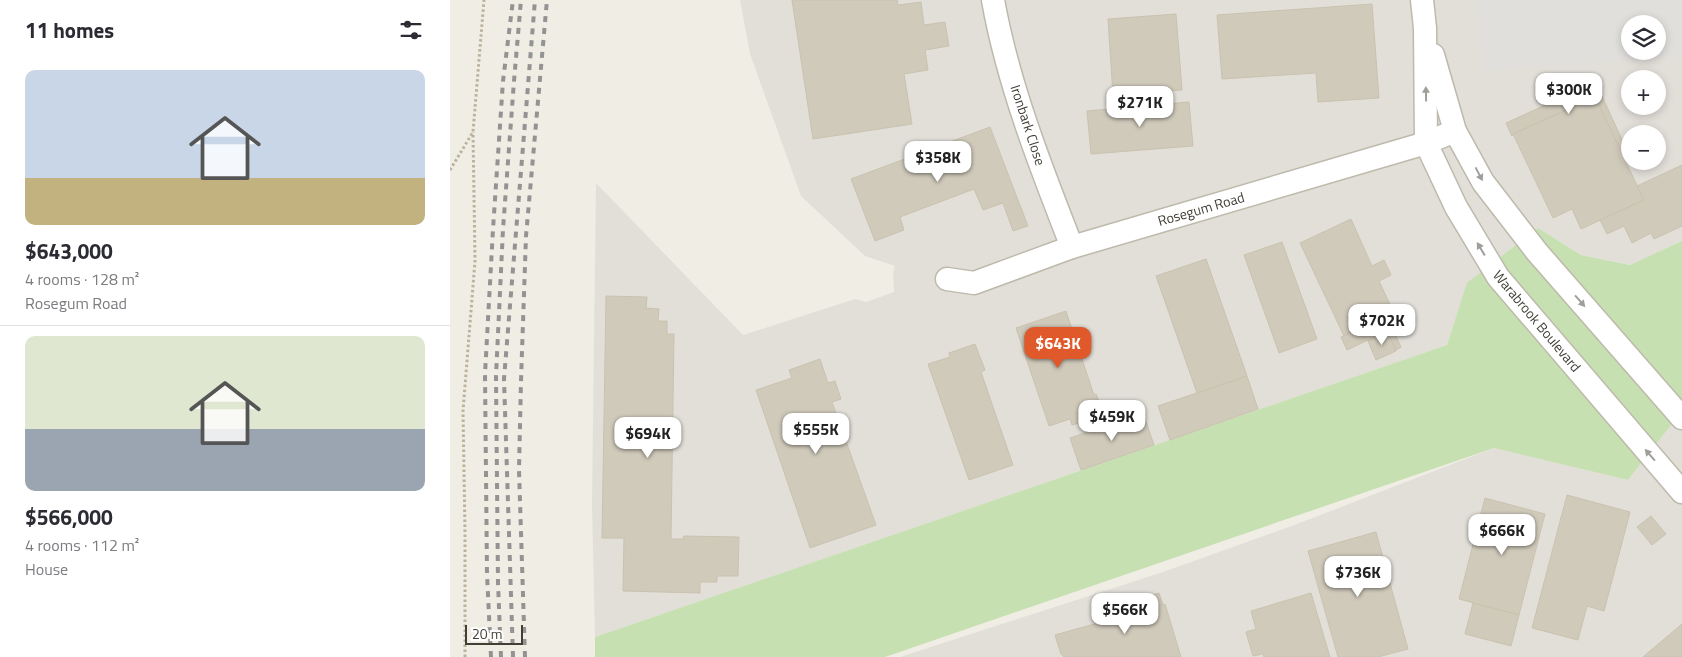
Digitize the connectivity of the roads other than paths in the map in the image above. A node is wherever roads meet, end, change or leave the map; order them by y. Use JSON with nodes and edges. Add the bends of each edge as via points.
{"nodes":[{"id":1,"x":993,"y":0,"type":"edge"},
{"id":2,"x":1422,"y":0,"type":"edge"},
{"id":3,"x":1425,"y":28,"type":"junction"},
{"id":4,"x":1455,"y":131,"type":"junction"},
{"id":5,"x":1426,"y":143,"type":"junction"},
{"id":6,"x":1072,"y":247,"type":"junction"},
{"id":7,"x":947,"y":279,"type":"dead end"},
{"id":8,"x":1682,"y":418,"type":"edge"},
{"id":9,"x":1678,"y":479,"type":"edge"}],
"edges":[{"from":1,"to":6,"type":"street","name":"Ironbark Close","via":[[998,30],[1035,151]]},
{"from":2,"to":3,"type":"street","name":"Warabrook Boulevard"},
{"from":3,"to":4,"type":"street","name":"Warabrook Boulevard"},
{"from":5,"to":3,"type":"street","name":"Warabrook Boulevard","one_way":true},
{"from":4,"to":5,"type":"street","name":"Rosegum Road"},
{"from":4,"to":8,"type":"street","name":"Warabrook Boulevard","one_way":true,"via":[[1483,182],[1537,252]]},
{"from":5,"to":6,"type":"street","name":"Rosegum Road"},
{"from":9,"to":5,"type":"street","name":"Warabrook Boulevard","one_way":true,"via":[[1498,277],[1456,207]]},
{"from":6,"to":7,"type":"street","name":"Rosegum Road","via":[[974,283]]}]}
